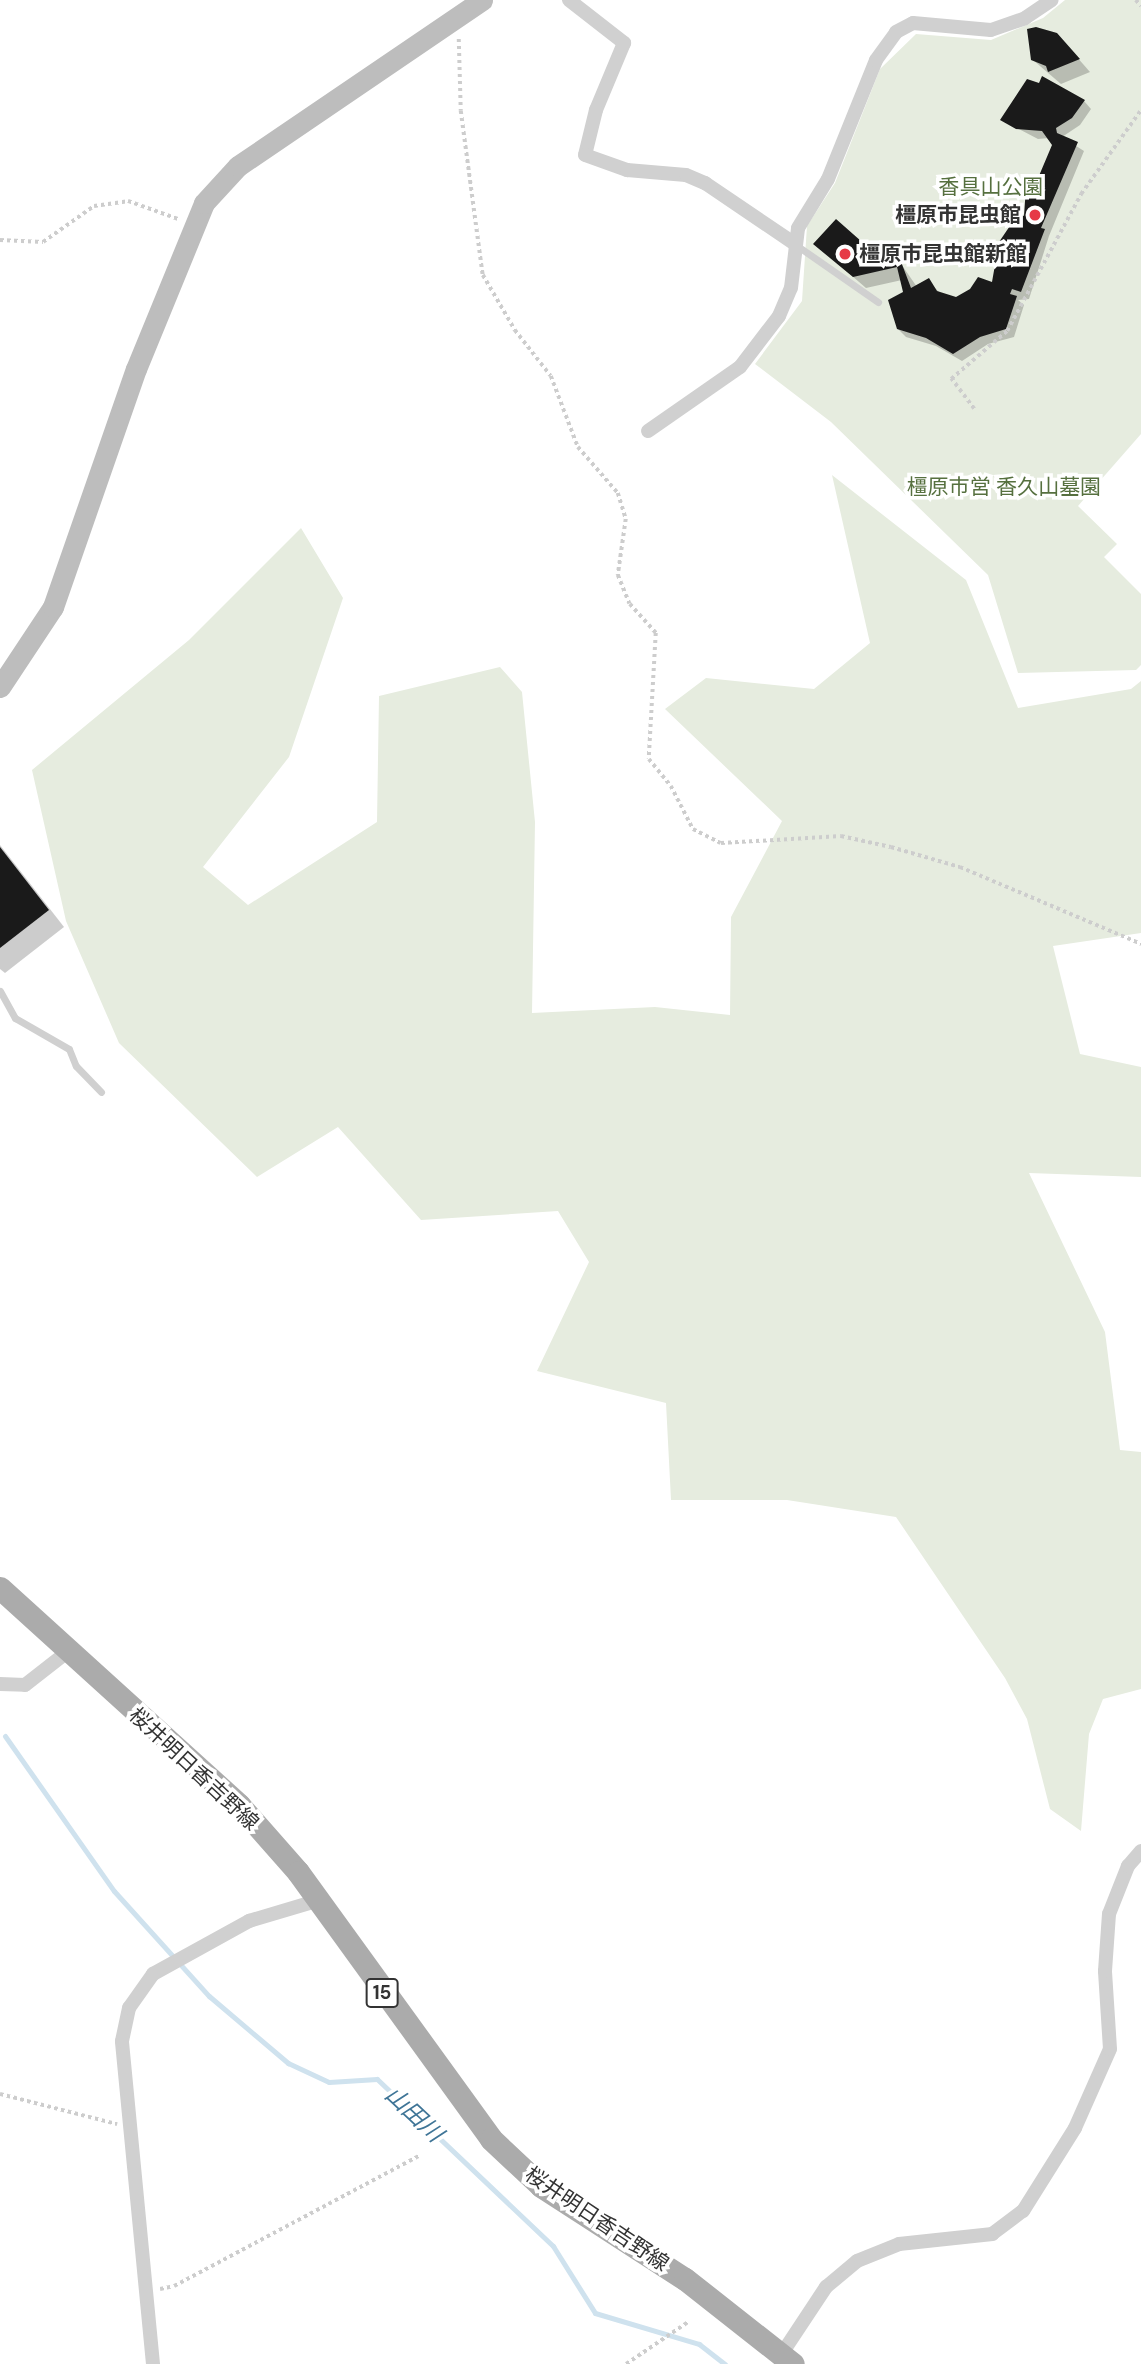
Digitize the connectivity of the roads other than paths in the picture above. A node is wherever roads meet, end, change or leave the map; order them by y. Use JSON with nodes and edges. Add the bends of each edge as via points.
{"nodes":[{"id":1,"x":482,"y":0,"type":"edge"},
{"id":2,"x":569,"y":0,"type":"edge"},
{"id":3,"x":1052,"y":0,"type":"edge"},
{"id":4,"x":795,"y":244,"type":"junction"},
{"id":5,"x":878,"y":302,"type":"dead end"},
{"id":6,"x":648,"y":431,"type":"dead end"},
{"id":7,"x":0,"y":687,"type":"edge"},
{"id":8,"x":0,"y":991,"type":"edge"},
{"id":9,"x":101,"y":1093,"type":"dead end"},
{"id":10,"x":0,"y":1588,"type":"edge"},
{"id":11,"x":66,"y":1653,"type":"junction"},
{"id":12,"x":0,"y":1684,"type":"edge"},
{"id":13,"x":1141,"y":1851,"type":"edge"},
{"id":14,"x":316,"y":1901,"type":"junction"},
{"id":15,"x":787,"y":2360,"type":"edge"},
{"id":16,"x":153,"y":2364,"type":"edge"}],
"edges":[{"from":1,"to":7,"type":"street","via":[[238,166],[204,203],[136,369],[52,607]]},
{"from":2,"to":4,"type":"street","via":[[624,43],[596,110],[585,155],[627,170],[686,175],[705,183]]},
{"from":3,"to":4,"type":"street","via":[[1025,18],[991,30],[913,23],[896,32],[876,60],[828,178],[798,228]]},
{"from":4,"to":5,"type":"lane"},
{"from":4,"to":6,"type":"street","via":[[786,303],[752,355]]},
{"from":8,"to":9,"type":"lane","via":[[15,1018],[69,1049],[76,1066]]},
{"from":10,"to":11,"type":"main road","name":"桜井明日香吉野線","number":"15"},
{"from":11,"to":12,"type":"street","via":[[25,1685]]},
{"from":11,"to":14,"type":"main road","name":"桜井明日香吉野線","number":"15","via":[[239,1805],[298,1872]]},
{"from":13,"to":15,"type":"street","via":[[1128,1866],[1109,1914],[1105,1971],[1110,2049],[1075,2128],[1023,2211],[992,2234],[899,2244],[857,2261],[826,2287]]},
{"from":14,"to":15,"type":"main road","name":"桜井明日香吉野線","number":"15","via":[[491,2139],[541,2186],[685,2279]]},
{"from":14,"to":16,"type":"street","via":[[249,1921],[153,1974],[136,1992],[121,2041]]}]}
